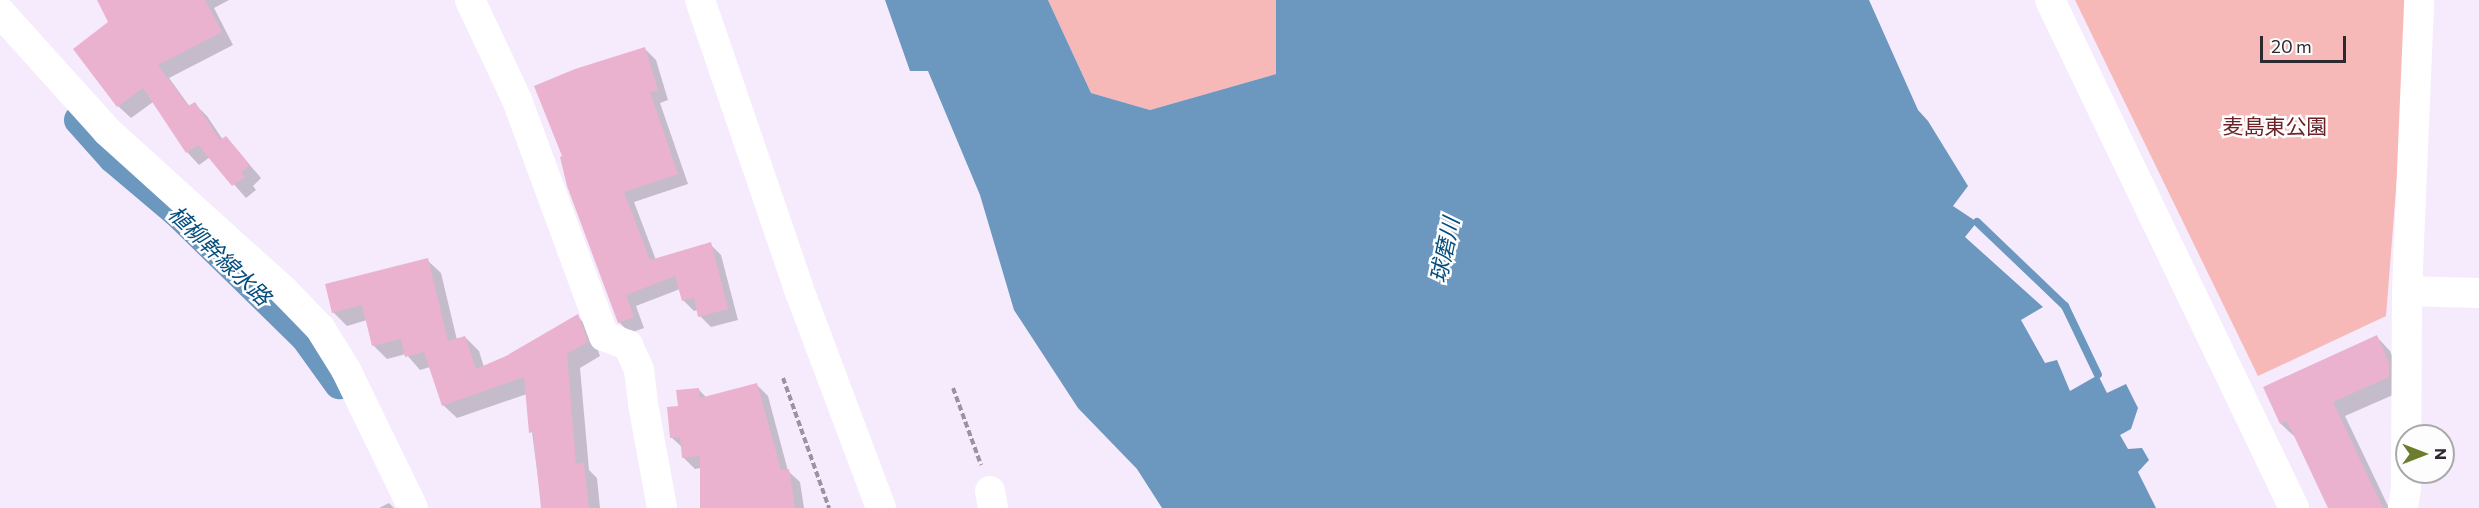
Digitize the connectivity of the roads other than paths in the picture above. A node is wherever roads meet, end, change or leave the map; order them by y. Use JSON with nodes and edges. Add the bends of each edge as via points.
{"nodes":[{"id":1,"x":470,"y":0,"type":"edge"},
{"id":2,"x":700,"y":0,"type":"edge"},
{"id":3,"x":2050,"y":0,"type":"edge"},
{"id":4,"x":2419,"y":0,"type":"edge"},
{"id":5,"x":0,"y":12,"type":"edge"},
{"id":6,"x":2407,"y":291,"type":"junction"},
{"id":7,"x":2479,"y":293,"type":"edge"},
{"id":8,"x":413,"y":508,"type":"edge"},
{"id":9,"x":662,"y":508,"type":"edge"},
{"id":10,"x":881,"y":508,"type":"edge"},
{"id":11,"x":2294,"y":508,"type":"edge"},
{"id":12,"x":2403,"y":508,"type":"edge"}],
"edges":[{"from":1,"to":9,"type":"street","via":[[517,100],[604,336],[628,345],[639,370]]},
{"from":2,"to":10,"type":"street","via":[[798,287]]},
{"from":3,"to":11,"type":"street"},
{"from":4,"to":6,"type":"street"},
{"from":5,"to":8,"type":"street","via":[[107,131],[320,328],[346,370]]},
{"from":6,"to":7,"type":"street"},
{"from":6,"to":12,"type":"street"}]}
